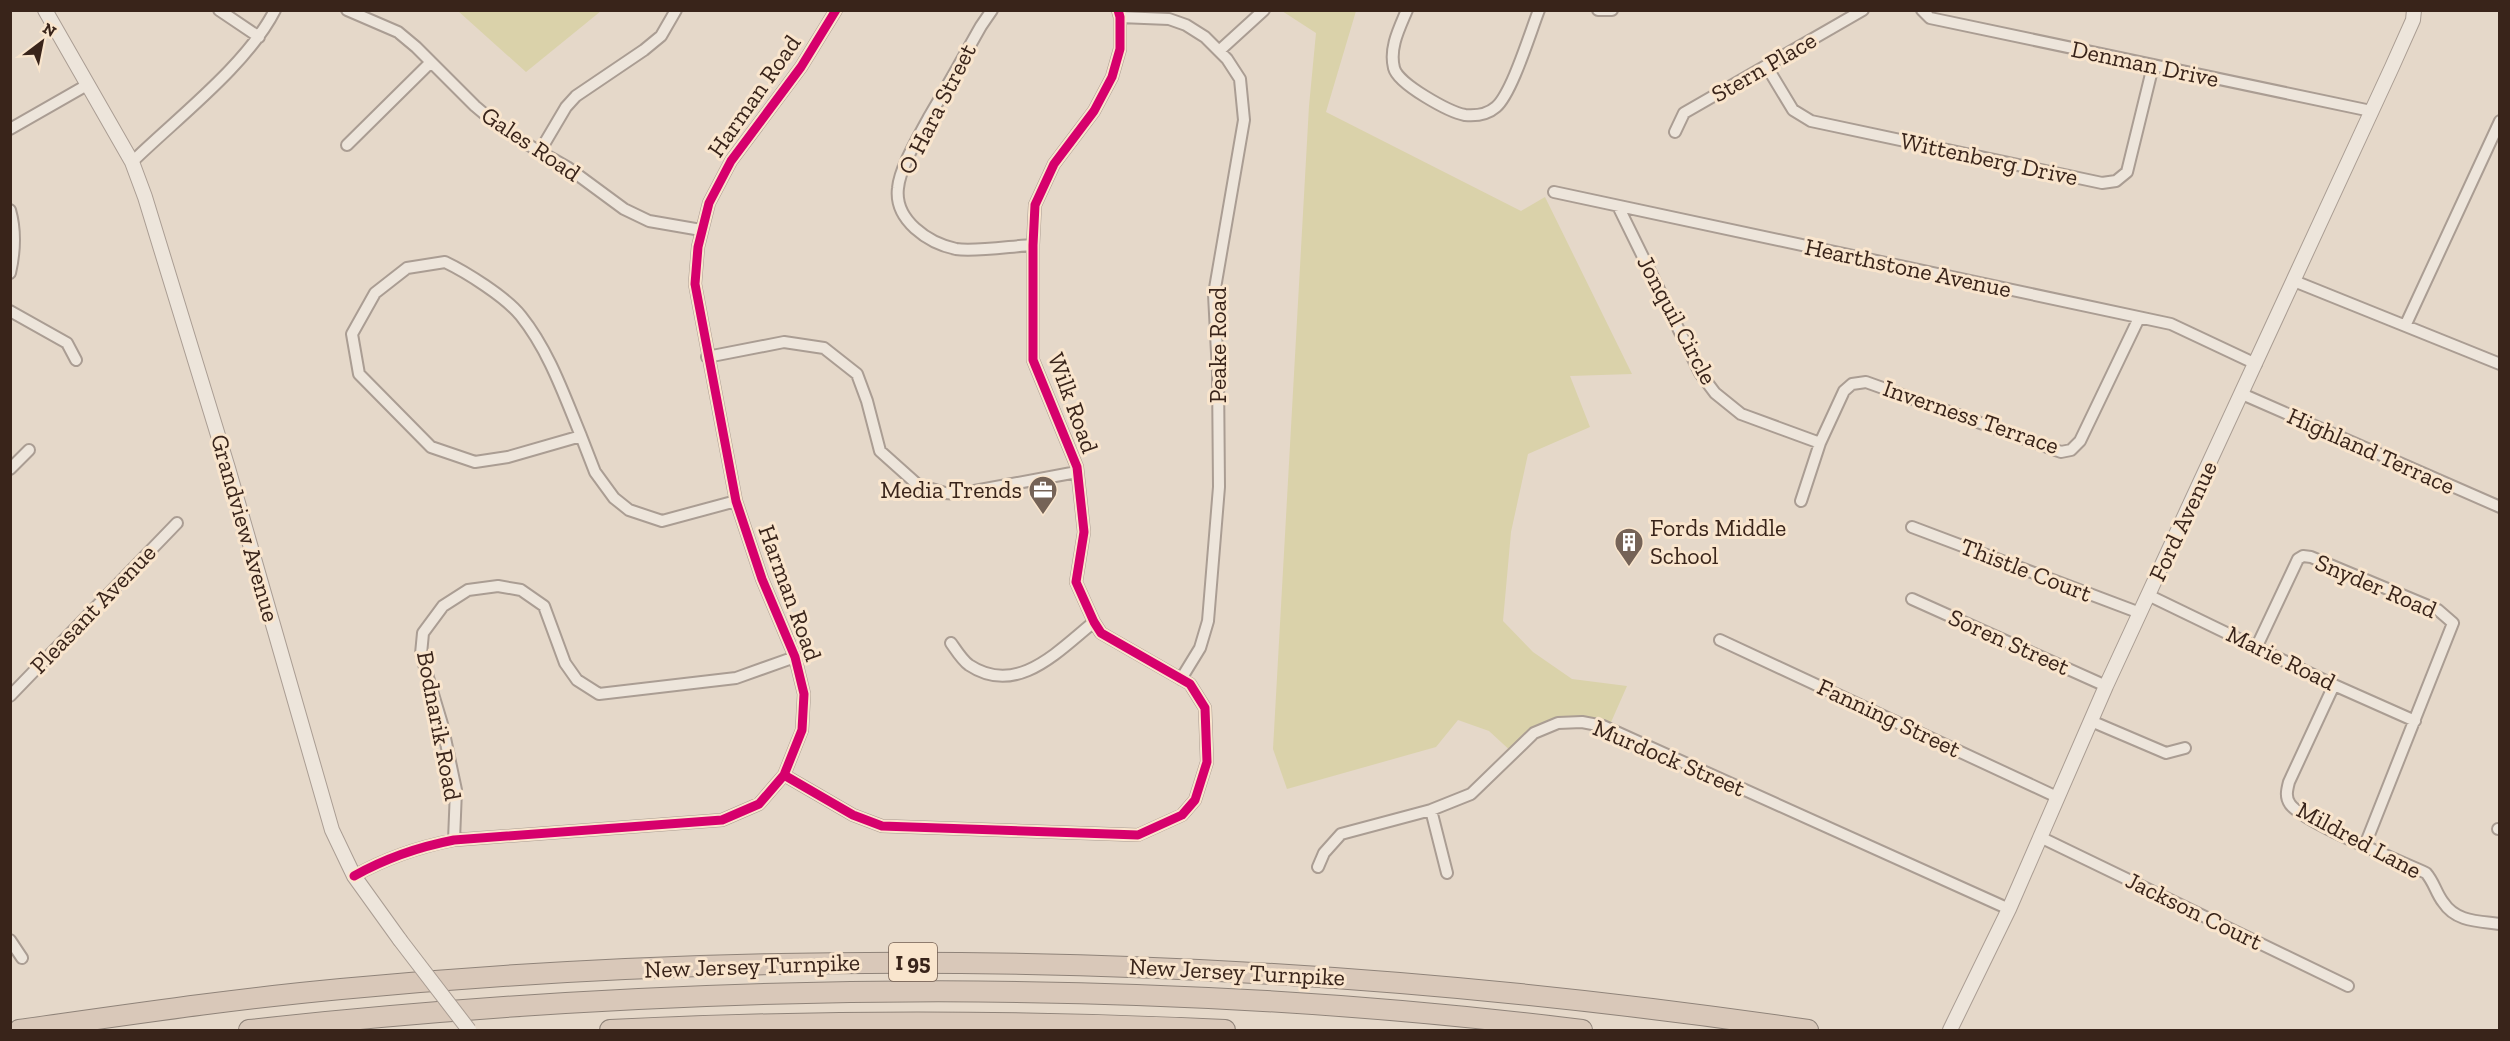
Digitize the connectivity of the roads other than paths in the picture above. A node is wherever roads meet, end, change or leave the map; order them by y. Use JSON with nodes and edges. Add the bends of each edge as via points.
{"nodes":[{"id":1,"x":45,"y":10,"type":"edge"},
{"id":2,"x":219,"y":10,"type":"edge"},
{"id":3,"x":275,"y":10,"type":"edge"},
{"id":4,"x":347,"y":10,"type":"edge"},
{"id":5,"x":675,"y":10,"type":"edge"},
{"id":6,"x":836,"y":10,"type":"edge"},
{"id":7,"x":992,"y":10,"type":"edge"},
{"id":8,"x":1264,"y":10,"type":"edge"},
{"id":9,"x":1407,"y":10,"type":"edge"},
{"id":10,"x":1539,"y":10,"type":"edge"},
{"id":11,"x":1598,"y":10,"type":"edge"},
{"id":12,"x":1612,"y":10,"type":"edge"},
{"id":13,"x":1863,"y":10,"type":"edge"},
{"id":14,"x":1922,"y":10,"type":"edge"},
{"id":15,"x":2414,"y":10,"type":"edge"},
{"id":16,"x":1119,"y":14,"type":"edge"},
{"id":17,"x":259,"y":37,"type":"junction"},
{"id":18,"x":1219,"y":51,"type":"junction"},
{"id":19,"x":431,"y":62,"type":"junction"},
{"id":20,"x":2153,"y":66,"type":"junction"},
{"id":21,"x":1767,"y":67,"type":"junction"},
{"id":22,"x":87,"y":85,"type":"junction"},
{"id":23,"x":2371,"y":111,"type":"junction"},
{"id":24,"x":2499,"y":121,"type":"edge"},
{"id":25,"x":10,"y":129,"type":"edge"},
{"id":26,"x":1675,"y":132,"type":"dead end"},
{"id":27,"x":347,"y":145,"type":"dead end"},
{"id":28,"x":540,"y":151,"type":"junction"},
{"id":29,"x":132,"y":162,"type":"junction"},
{"id":30,"x":1554,"y":192,"type":"dead end"},
{"id":31,"x":1618,"y":206,"type":"junction"},
{"id":32,"x":10,"y":210,"type":"edge"},
{"id":33,"x":701,"y":230,"type":"junction"},
{"id":34,"x":1033,"y":245,"type":"junction"},
{"id":35,"x":10,"y":273,"type":"edge"},
{"id":36,"x":2294,"y":281,"type":"junction"},
{"id":37,"x":10,"y":311,"type":"edge"},
{"id":38,"x":2139,"y":318,"type":"junction"},
{"id":39,"x":2406,"y":324,"type":"junction"},
{"id":40,"x":707,"y":357,"type":"junction"},
{"id":41,"x":76,"y":360,"type":"dead end"},
{"id":42,"x":2256,"y":364,"type":"junction"},
{"id":43,"x":2499,"y":364,"type":"edge"},
{"id":44,"x":2242,"y":394,"type":"junction"},
{"id":45,"x":581,"y":436,"type":"junction"},
{"id":46,"x":1820,"y":443,"type":"junction"},
{"id":47,"x":29,"y":450,"type":"dead end"},
{"id":48,"x":10,"y":469,"type":"edge"},
{"id":49,"x":1077,"y":472,"type":"junction"},
{"id":50,"x":736,"y":501,"type":"junction"},
{"id":51,"x":1801,"y":501,"type":"dead end"},
{"id":52,"x":2499,"y":507,"type":"edge"},
{"id":53,"x":177,"y":523,"type":"dead end"},
{"id":54,"x":1912,"y":527,"type":"dead end"},
{"id":55,"x":2148,"y":595,"type":"junction"},
{"id":56,"x":1912,"y":599,"type":"dead end"},
{"id":57,"x":2140,"y":613,"type":"junction"},
{"id":58,"x":1094,"y":622,"type":"junction"},
{"id":59,"x":1720,"y":640,"type":"dead end"},
{"id":60,"x":951,"y":643,"type":"dead end"},
{"id":61,"x":2257,"y":646,"type":"junction"},
{"id":62,"x":795,"y":657,"type":"junction"},
{"id":63,"x":1181,"y":679,"type":"junction"},
{"id":64,"x":2334,"y":685,"type":"junction"},
{"id":65,"x":2106,"y":686,"type":"junction"},
{"id":66,"x":10,"y":696,"type":"edge"},
{"id":67,"x":2091,"y":721,"type":"junction"},
{"id":68,"x":2415,"y":721,"type":"junction"},
{"id":69,"x":2185,"y":748,"type":"dead end"},
{"id":70,"x":784,"y":775,"type":"junction"},
{"id":71,"x":2057,"y":797,"type":"junction"},
{"id":72,"x":1431,"y":810,"type":"junction"},
{"id":73,"x":2040,"y":837,"type":"junction"},
{"id":74,"x":454,"y":840,"type":"junction"},
{"id":75,"x":2365,"y":844,"type":"junction"},
{"id":76,"x":1318,"y":867,"type":"dead end"},
{"id":77,"x":1447,"y":873,"type":"dead end"},
{"id":78,"x":354,"y":876,"type":"junction"},
{"id":79,"x":2009,"y":909,"type":"junction"},
{"id":80,"x":2499,"y":924,"type":"edge"},
{"id":81,"x":10,"y":940,"type":"edge"},
{"id":82,"x":22,"y":958,"type":"dead end"},
{"id":83,"x":2349,"y":986,"type":"dead end"},
{"id":84,"x":1952,"y":1025,"type":"edge"},
{"id":85,"x":19,"y":1030,"type":"edge"},
{"id":86,"x":249,"y":1030,"type":"edge"},
{"id":87,"x":469,"y":1030,"type":"edge"},
{"id":88,"x":610,"y":1030,"type":"edge"},
{"id":89,"x":1226,"y":1030,"type":"edge"},
{"id":90,"x":1582,"y":1030,"type":"edge"},
{"id":91,"x":1808,"y":1030,"type":"edge"}],
"edges":[{"from":1,"to":22,"type":"street","name":"Grandview Avenue"},
{"from":2,"to":17,"type":"street"},
{"from":3,"to":17,"type":"street"},
{"from":4,"to":19,"type":"street","name":"Gales Road","via":[[398,32]]},
{"from":5,"to":28,"type":"street","via":[[661,36],[644,51],[576,96]]},
{"from":6,"to":33,"type":"street","name":"Harman Road","via":[[801,67],[731,161],[709,203]]},
{"from":7,"to":34,"type":"street","name":"O Hara Street","via":[[911,150],[897,188],[900,207],[922,235],[958,249]]},
{"from":8,"to":18,"type":"street"},
{"from":9,"to":10,"type":"street","via":[[1392,55],[1394,71],[1424,96],[1464,115],[1479,115],[1495,108],[1505,96]]},
{"from":11,"to":12,"type":"street"},
{"from":13,"to":21,"type":"street","name":"Stern Place"},
{"from":14,"to":20,"type":"street","name":"Denman Drive","via":[[1930,18]]},
{"from":15,"to":23,"type":"street","name":"Ford Avenue","via":[[2409,30]]},
{"from":16,"to":18,"type":"street","name":"Peake Road","via":[[1169,19],[1186,25]]},
{"from":16,"to":34,"type":"street","name":"Wilk Road","via":[[1120,49],[1112,77],[1094,111],[1054,164],[1035,205]]},
{"from":17,"to":29,"type":"street","via":[[238,62]]},
{"from":18,"to":63,"type":"street","name":"Peake Road","via":[[1240,79],[1244,120],[1214,294],[1219,487],[1208,621],[1200,648]]},
{"from":19,"to":27,"type":"street"},
{"from":19,"to":28,"type":"street","name":"Gales Road","via":[[494,122]]},
{"from":20,"to":21,"type":"street","name":"Wittenberg Drive","via":[[2127,172],[2116,181],[2102,183],[1811,121],[1793,110]]},
{"from":20,"to":23,"type":"street","name":"Denman Drive"},
{"from":21,"to":26,"type":"street","name":"Stern Place","via":[[1684,113]]},
{"from":22,"to":25,"type":"street"},
{"from":22,"to":29,"type":"street","name":"Grandview Avenue"},
{"from":23,"to":36,"type":"street","name":"Ford Avenue"},
{"from":24,"to":39,"type":"street"},
{"from":28,"to":33,"type":"street","name":"Gales Road","via":[[567,166],[610,200],[649,221]]},
{"from":29,"to":78,"type":"street","name":"Grandview Avenue","via":[[165,257],[225,458],[327,816]]},
{"from":30,"to":31,"type":"street","name":"Hearthstone Avenue"},
{"from":31,"to":38,"type":"street","name":"Hearthstone Avenue"},
{"from":31,"to":46,"type":"street","name":"Jonquil Circle","via":[[1700,374],[1715,393],[1741,414]]},
{"from":32,"to":35,"type":"street","via":[[15,250]]},
{"from":33,"to":40,"type":"street","name":"Harman Road","via":[[695,285]]},
{"from":34,"to":49,"type":"street","name":"Wilk Road","via":[[1033,360]]},
{"from":36,"to":39,"type":"street"},
{"from":36,"to":42,"type":"street","name":"Ford Avenue"},
{"from":37,"to":41,"type":"street","via":[[67,343]]},
{"from":38,"to":42,"type":"street","name":"Hearthstone Avenue","via":[[2170,324]]},
{"from":38,"to":46,"type":"street","name":"Inverness Terrace","via":[[2080,441],[2071,450],[2061,453],[1866,382],[1852,384],[1844,391]]},
{"from":39,"to":43,"type":"street"},
{"from":40,"to":49,"type":"street","via":[[784,342],[824,348],[857,374],[880,451],[918,485],[958,494]]},
{"from":40,"to":50,"type":"street","name":"Harman Road"},
{"from":42,"to":44,"type":"street","name":"Ford Avenue"},
{"from":44,"to":52,"type":"street","name":"Highland Terrace"},
{"from":44,"to":55,"type":"street","name":"Ford Avenue"},
{"from":45,"to":45,"type":"street","via":[[555,371],[519,314],[467,272],[445,262],[407,268],[375,293],[351,334],[359,374],[431,447],[475,462],[508,457]]},
{"from":45,"to":50,"type":"street","via":[[595,472],[614,498],[629,510],[662,521]]},
{"from":46,"to":51,"type":"street","name":"Inverness Terrace"},
{"from":47,"to":48,"type":"street"},
{"from":49,"to":58,"type":"street","name":"Wilk Road","via":[[1084,532],[1076,582]]},
{"from":50,"to":62,"type":"street","name":"Harman Road","via":[[762,579]]},
{"from":53,"to":66,"type":"street","name":"Pleasant Avenue"},
{"from":54,"to":57,"type":"street","name":"Thistle Court"},
{"from":55,"to":57,"type":"street","name":"Ford Avenue"},
{"from":55,"to":61,"type":"street","name":"Marie Road"},
{"from":56,"to":65,"type":"street","name":"Soren Street"},
{"from":57,"to":65,"type":"street","name":"Ford Avenue"},
{"from":58,"to":60,"type":"street","via":[[1036,668],[1013,675],[991,676],[967,664]]},
{"from":58,"to":63,"type":"street","name":"Wilk Road","via":[[1101,633]]},
{"from":59,"to":71,"type":"street","name":"Fanning Street"},
{"from":61,"to":64,"type":"street","name":"Marie Road"},
{"from":61,"to":68,"type":"street","name":"Snyder Road","via":[[2298,559],[2303,556],[2438,610],[2452,623],[2452,630]]},
{"from":62,"to":70,"type":"street","name":"Harman Road","via":[[804,694],[802,730]]},
{"from":62,"to":74,"type":"street","name":"Bodnarik Road","via":[[736,678],[599,694],[577,680],[565,663],[544,606],[521,590],[498,586],[468,590],[443,606],[423,633],[421,654],[456,790]]},
{"from":63,"to":70,"type":"street","name":"Wilk Road","via":[[1196,690],[1205,708],[1207,762],[1195,801],[1182,815],[1138,835],[882,826],[853,815]]},
{"from":64,"to":68,"type":"street","name":"Marie Road"},
{"from":64,"to":75,"type":"street","name":"Mildred Lane","via":[[2286,794],[2296,811]]},
{"from":65,"to":67,"type":"street","name":"Ford Avenue"},
{"from":67,"to":69,"type":"street","via":[[2166,753]]},
{"from":67,"to":71,"type":"street","name":"Ford Avenue"},
{"from":68,"to":75,"type":"street","name":"Snyder Road"},
{"from":70,"to":74,"type":"street","name":"Harman Road","via":[[759,804],[722,820]]},
{"from":71,"to":73,"type":"street","name":"Ford Avenue"},
{"from":72,"to":76,"type":"street","name":"Murdock Street","via":[[1341,834],[1324,853]]},
{"from":72,"to":77,"type":"street"},
{"from":72,"to":79,"type":"street","name":"Murdock Street","via":[[1471,794],[1534,733],[1558,723],[1582,722],[1603,726]]},
{"from":73,"to":79,"type":"street","name":"Ford Avenue"},
{"from":73,"to":83,"type":"street","name":"Jackson Court"},
{"from":74,"to":78,"type":"street","name":"Harman Road","via":[[395,856]]},
{"from":75,"to":80,"type":"street","name":"Mildred Lane","via":[[2426,873],[2442,902],[2462,919]]},
{"from":78,"to":87,"type":"street","name":"Grandview Avenue","bridge":true},
{"from":79,"to":84,"type":"street","name":"Ford Avenue"},
{"from":81,"to":82,"type":"street"},
{"from":85,"to":91,"type":"highway","name":"New Jersey Turnpike","number":"I 95","via":[[222,1003],[452,980],[699,966],[930,962],[1156,967],[1360,978],[1572,999]]},
{"from":86,"to":90,"type":"highway","name":"New Jersey Turnpike","number":"I 95","via":[[573,1003],[931,992],[1255,1002]]},
{"from":88,"to":89,"type":"highway","via":[[926,1022]]}]}
